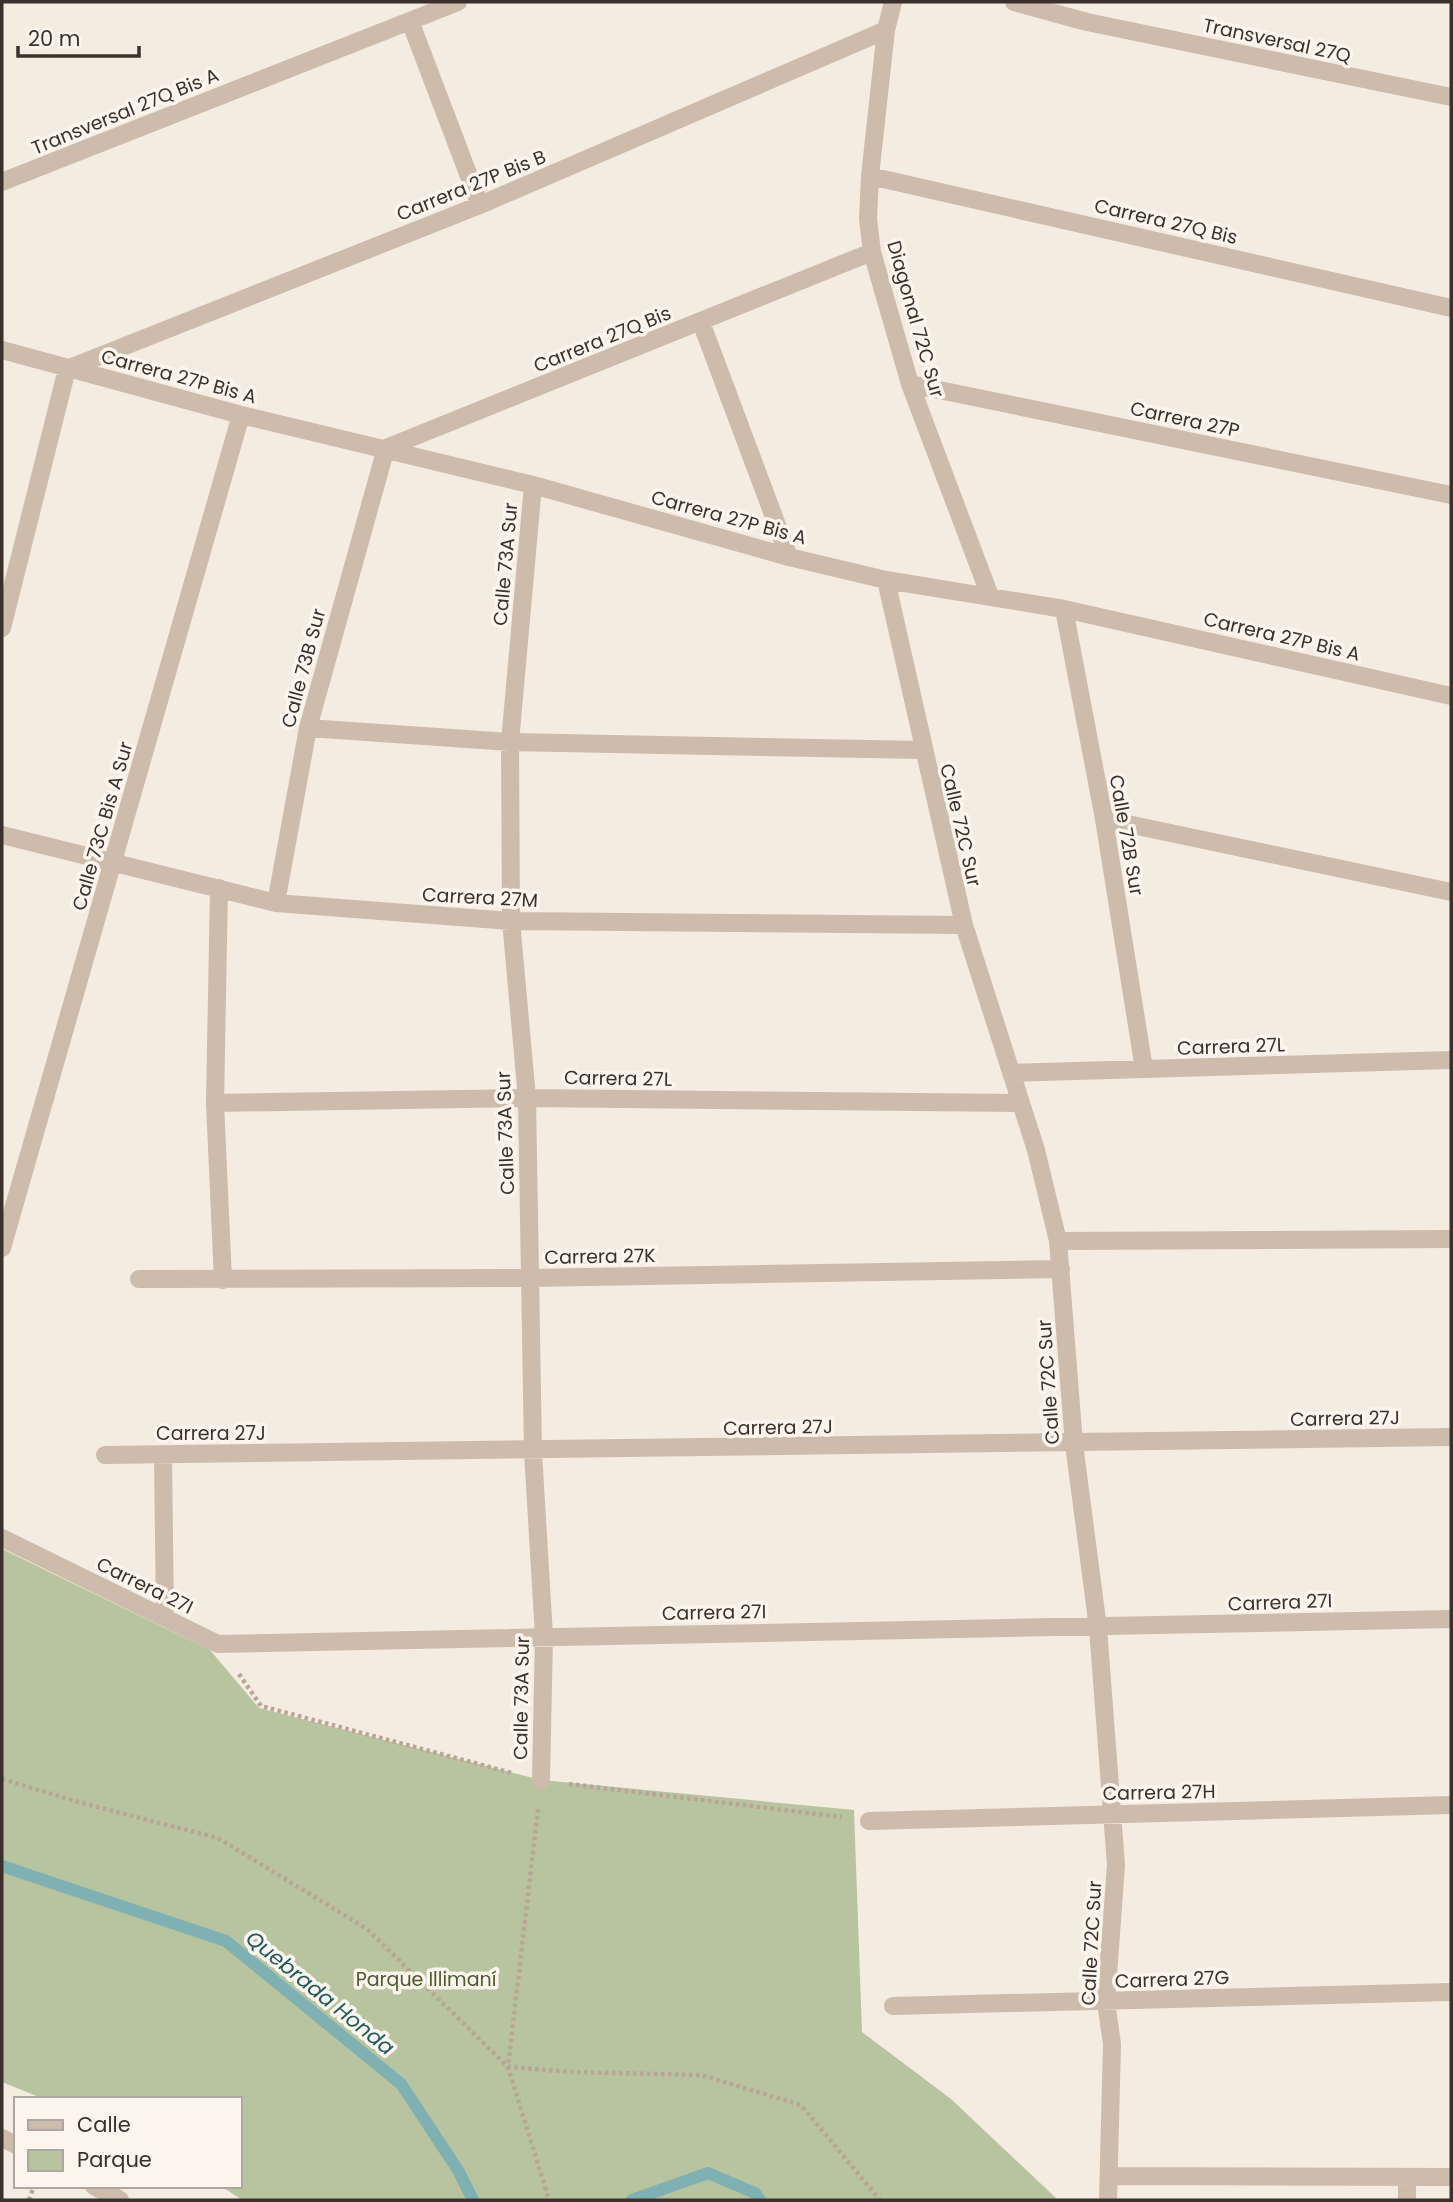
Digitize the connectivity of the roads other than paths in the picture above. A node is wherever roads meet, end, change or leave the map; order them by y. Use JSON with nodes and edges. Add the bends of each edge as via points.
{"nodes":[{"id":1,"x":458,"y":2,"type":"edge"},
{"id":2,"x":893,"y":2,"type":"edge"},
{"id":3,"x":1014,"y":2,"type":"edge"},
{"id":4,"x":410,"y":21,"type":"junction"},
{"id":5,"x":886,"y":30,"type":"junction"},
{"id":6,"x":1451,"y":97,"type":"edge"},
{"id":7,"x":870,"y":176,"type":"junction"},
{"id":8,"x":2,"y":182,"type":"edge"},
{"id":9,"x":480,"y":205,"type":"junction"},
{"id":10,"x":872,"y":252,"type":"junction"},
{"id":11,"x":1451,"y":307,"type":"edge"},
{"id":12,"x":701,"y":322,"type":"junction"},
{"id":13,"x":2,"y":350,"type":"edge"},
{"id":14,"x":67,"y":369,"type":"junction"},
{"id":15,"x":910,"y":384,"type":"junction"},
{"id":16,"x":241,"y":415,"type":"junction"},
{"id":17,"x":386,"y":448,"type":"junction"},
{"id":18,"x":533,"y":485,"type":"junction"},
{"id":19,"x":1451,"y":495,"type":"edge"},
{"id":20,"x":789,"y":557,"type":"junction"},
{"id":21,"x":886,"y":580,"type":"junction"},
{"id":22,"x":990,"y":596,"type":"junction"},
{"id":23,"x":1064,"y":609,"type":"junction"},
{"id":24,"x":2,"y":628,"type":"edge"},
{"id":25,"x":1451,"y":696,"type":"edge"},
{"id":26,"x":308,"y":727,"type":"junction"},
{"id":27,"x":510,"y":742,"type":"junction"},
{"id":28,"x":922,"y":750,"type":"junction"},
{"id":29,"x":1104,"y":818,"type":"junction"},
{"id":30,"x":2,"y":835,"type":"edge"},
{"id":31,"x":114,"y":862,"type":"junction"},
{"id":32,"x":219,"y":888,"type":"junction"},
{"id":33,"x":1451,"y":892,"type":"edge"},
{"id":34,"x":276,"y":903,"type":"junction"},
{"id":35,"x":512,"y":921,"type":"junction"},
{"id":36,"x":964,"y":925,"type":"junction"},
{"id":37,"x":1451,"y":1060,"type":"edge"},
{"id":38,"x":1144,"y":1069,"type":"junction"},
{"id":39,"x":1011,"y":1073,"type":"junction"},
{"id":40,"x":527,"y":1098,"type":"junction"},
{"id":41,"x":1021,"y":1102,"type":"junction"},
{"id":42,"x":215,"y":1103,"type":"junction"},
{"id":43,"x":1451,"y":1239,"type":"edge"},
{"id":44,"x":1058,"y":1241,"type":"junction"},
{"id":45,"x":2,"y":1248,"type":"edge"},
{"id":46,"x":1061,"y":1269,"type":"junction"},
{"id":47,"x":530,"y":1278,"type":"junction"},
{"id":48,"x":139,"y":1279,"type":"dead end"},
{"id":49,"x":223,"y":1280,"type":"junction"},
{"id":50,"x":1451,"y":1437,"type":"edge"},
{"id":51,"x":1074,"y":1444,"type":"junction"},
{"id":52,"x":533,"y":1452,"type":"junction"},
{"id":53,"x":105,"y":1455,"type":"dead end"},
{"id":54,"x":163,"y":1455,"type":"junction"},
{"id":55,"x":2,"y":1538,"type":"edge"},
{"id":56,"x":165,"y":1618,"type":"junction"},
{"id":57,"x":1451,"y":1619,"type":"edge"},
{"id":58,"x":1098,"y":1628,"type":"junction"},
{"id":59,"x":544,"y":1636,"type":"junction"},
{"id":60,"x":541,"y":1780,"type":"road end"},
{"id":61,"x":1451,"y":1805,"type":"edge"},
{"id":62,"x":1114,"y":1814,"type":"junction"},
{"id":63,"x":869,"y":1821,"type":"dead end"},
{"id":64,"x":1451,"y":1992,"type":"edge"},
{"id":65,"x":1106,"y":2002,"type":"junction"},
{"id":66,"x":893,"y":2006,"type":"dead end"},
{"id":67,"x":1110,"y":2176,"type":"junction"},
{"id":68,"x":1407,"y":2177,"type":"junction"},
{"id":69,"x":1451,"y":2177,"type":"edge"},
{"id":70,"x":98,"y":2188,"type":"edge"},
{"id":71,"x":120,"y":2200,"type":"edge"},
{"id":72,"x":1108,"y":2200,"type":"edge"},
{"id":73,"x":1407,"y":2200,"type":"edge"}],
"edges":[{"from":1,"to":4,"type":"street","name":"Transversal 27Q Bis A"},
{"from":2,"to":5,"type":"street","name":"Diagonal 72C Sur"},
{"from":3,"to":6,"type":"street","name":"Transversal 27Q","via":[[1087,22]]},
{"from":4,"to":8,"type":"street","name":"Transversal 27Q Bis A"},
{"from":4,"to":9,"type":"street"},
{"from":5,"to":7,"type":"street","name":"Diagonal 72C Sur"},
{"from":5,"to":9,"type":"street","name":"Carrera 27P Bis B"},
{"from":7,"to":10,"type":"street","name":"Diagonal 72C Sur"},
{"from":7,"to":11,"type":"street","name":"Carrera 27Q Bis"},
{"from":9,"to":14,"type":"street","name":"Carrera 27P Bis B"},
{"from":10,"to":12,"type":"street","name":"Carrera 27Q Bis"},
{"from":10,"to":15,"type":"street","name":"Diagonal 72C Sur"},
{"from":12,"to":17,"type":"street","name":"Carrera 27Q Bis"},
{"from":12,"to":20,"type":"street"},
{"from":13,"to":14,"type":"street","name":"Carrera 27P Bis A"},
{"from":14,"to":16,"type":"street","name":"Carrera 27P Bis A"},
{"from":14,"to":24,"type":"street"},
{"from":15,"to":19,"type":"street","name":"Carrera 27P"},
{"from":15,"to":22,"type":"street","name":"Diagonal 72C Sur"},
{"from":16,"to":17,"type":"street","name":"Carrera 27P Bis A"},
{"from":16,"to":31,"type":"street","name":"Calle 73C Bis A Sur"},
{"from":17,"to":18,"type":"street","name":"Carrera 27P Bis A"},
{"from":17,"to":26,"type":"street","name":"Calle 73B Sur"},
{"from":18,"to":20,"type":"street","name":"Carrera 27P Bis A"},
{"from":18,"to":27,"type":"street","name":"Calle 73A Sur"},
{"from":20,"to":21,"type":"street","name":"Carrera 27P Bis A"},
{"from":21,"to":22,"type":"street","name":"Carrera 27P Bis A"},
{"from":21,"to":28,"type":"street","name":"Calle 72C Sur"},
{"from":22,"to":23,"type":"street","name":"Carrera 27P Bis A"},
{"from":23,"to":25,"type":"street","name":"Carrera 27P Bis A"},
{"from":23,"to":29,"type":"street","name":"Calle 72B Sur"},
{"from":26,"to":27,"type":"street"},
{"from":26,"to":34,"type":"street","name":"Calle 73B Sur"},
{"from":27,"to":28,"type":"street"},
{"from":27,"to":35,"type":"street","name":"Calle 73A Sur"},
{"from":28,"to":36,"type":"street","name":"Calle 72C Sur"},
{"from":29,"to":33,"type":"street"},
{"from":29,"to":38,"type":"street","name":"Calle 72B Sur"},
{"from":30,"to":31,"type":"street","name":"Carrera 27M"},
{"from":31,"to":32,"type":"street","name":"Carrera 27M"},
{"from":31,"to":45,"type":"street","name":"Calle 73C Bis A Sur"},
{"from":32,"to":34,"type":"street","name":"Carrera 27M"},
{"from":32,"to":42,"type":"street"},
{"from":34,"to":35,"type":"street","name":"Carrera 27M"},
{"from":35,"to":36,"type":"street","name":"Carrera 27M"},
{"from":35,"to":40,"type":"street","name":"Calle 73A Sur"},
{"from":36,"to":39,"type":"street","name":"Calle 72C Sur"},
{"from":37,"to":38,"type":"street","name":"Carrera 27L"},
{"from":38,"to":39,"type":"street","name":"Carrera 27L"},
{"from":39,"to":41,"type":"street","name":"Calle 72C Sur"},
{"from":40,"to":41,"type":"street","name":"Carrera 27L"},
{"from":40,"to":42,"type":"street","name":"Carrera 27L"},
{"from":40,"to":47,"type":"street","name":"Calle 73A Sur"},
{"from":41,"to":44,"type":"street","name":"Calle 72C Sur"},
{"from":42,"to":49,"type":"street"},
{"from":43,"to":44,"type":"street"},
{"from":44,"to":46,"type":"street","name":"Calle 72C Sur"},
{"from":46,"to":47,"type":"street","name":"Carrera 27K"},
{"from":46,"to":51,"type":"street","name":"Calle 72C Sur"},
{"from":47,"to":49,"type":"street","name":"Carrera 27K"},
{"from":47,"to":52,"type":"street","name":"Calle 73A Sur"},
{"from":48,"to":49,"type":"street","name":"Carrera 27K"},
{"from":50,"to":51,"type":"street","name":"Carrera 27J"},
{"from":51,"to":52,"type":"street","name":"Carrera 27J"},
{"from":51,"to":58,"type":"street","name":"Calle 72C Sur"},
{"from":52,"to":54,"type":"street","name":"Carrera 27J"},
{"from":52,"to":59,"type":"street","name":"Calle 73A Sur"},
{"from":53,"to":54,"type":"street","name":"Carrera 27J"},
{"from":54,"to":56,"type":"street"},
{"from":55,"to":56,"type":"street","name":"Carrera 27I"},
{"from":56,"to":59,"type":"street","name":"Carrera 27I","via":[[218,1644]]},
{"from":57,"to":58,"type":"street","name":"Carrera 27I"},
{"from":58,"to":59,"type":"street","name":"Carrera 27I"},
{"from":58,"to":62,"type":"street","name":"Calle 72C Sur"},
{"from":59,"to":60,"type":"street","name":"Calle 73A Sur"},
{"from":61,"to":62,"type":"street","name":"Carrera 27H"},
{"from":62,"to":63,"type":"street","name":"Carrera 27H"},
{"from":62,"to":65,"type":"street","name":"Calle 72C Sur","via":[[1116,1865]]},
{"from":64,"to":65,"type":"street","name":"Carrera 27G"},
{"from":65,"to":66,"type":"street","name":"Carrera 27G"},
{"from":65,"to":67,"type":"street","name":"Calle 72C Sur","via":[[1112,2044]]},
{"from":67,"to":68,"type":"street"},
{"from":67,"to":72,"type":"street","name":"Calle 72C Sur"},
{"from":68,"to":69,"type":"street"},
{"from":68,"to":73,"type":"street"},
{"from":70,"to":71,"type":"street"}]}
